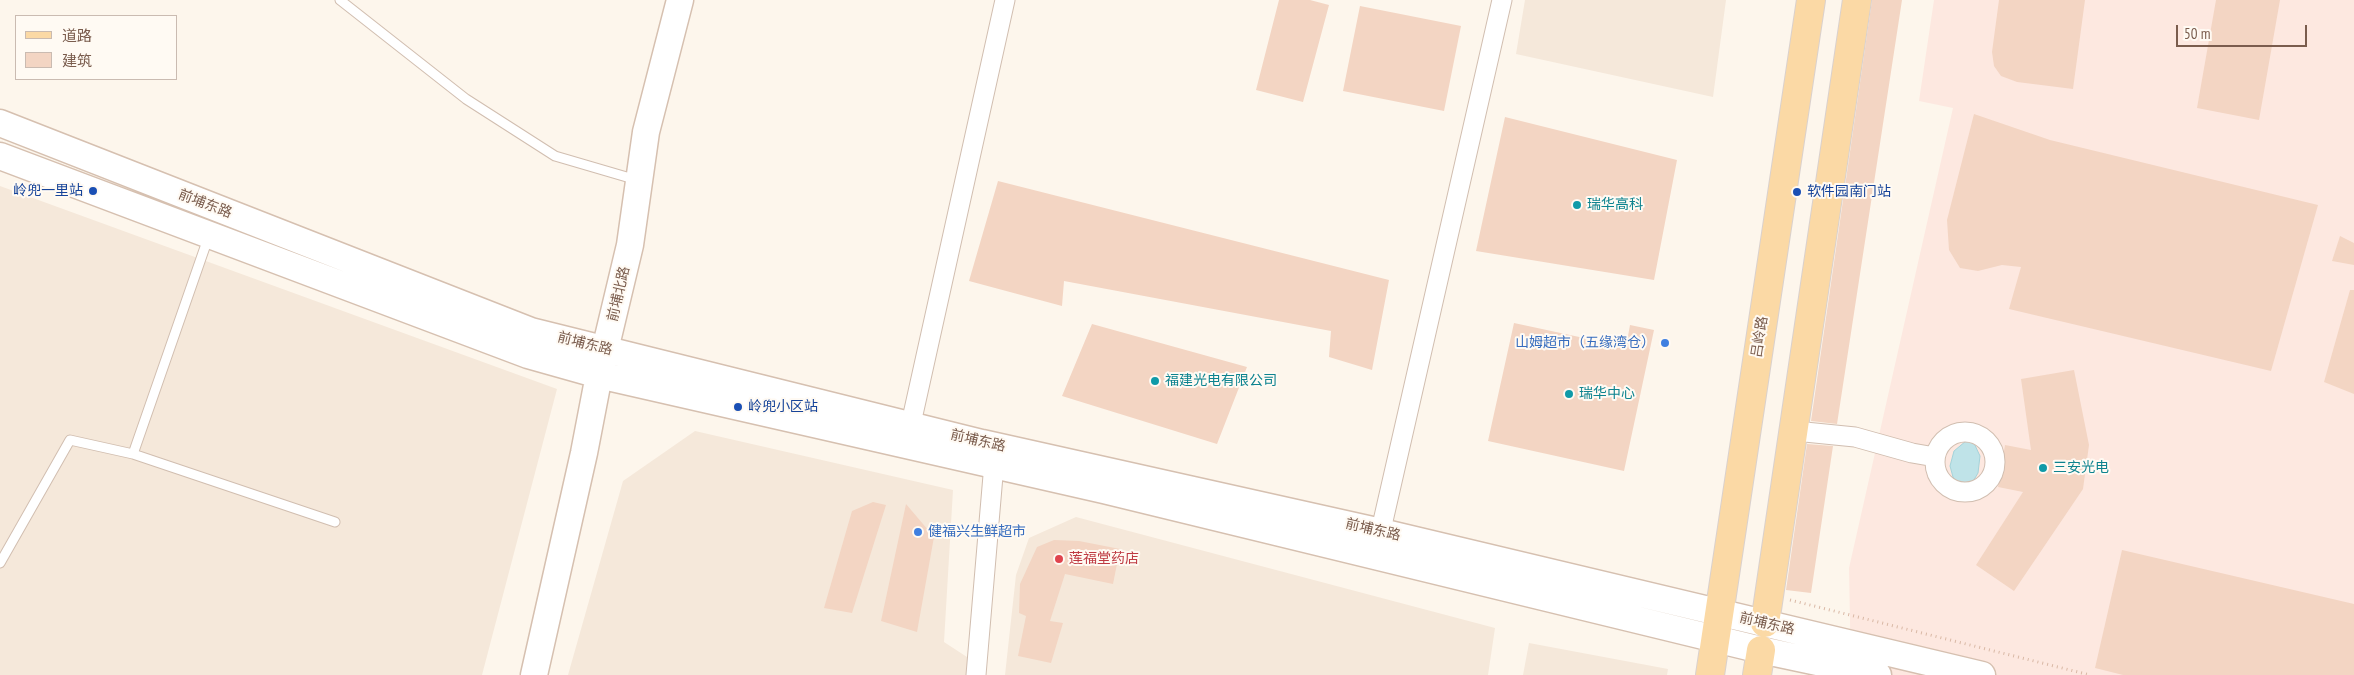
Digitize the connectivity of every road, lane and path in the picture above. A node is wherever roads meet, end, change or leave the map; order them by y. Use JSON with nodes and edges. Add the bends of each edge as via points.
{"nodes":[{"id":1,"x":340,"y":0,"type":"edge"},
{"id":2,"x":680,"y":0,"type":"edge"},
{"id":3,"x":1004,"y":0,"type":"edge"},
{"id":4,"x":1502,"y":0,"type":"edge"},
{"id":5,"x":1811,"y":0,"type":"edge"},
{"id":6,"x":1857,"y":0,"type":"edge"},
{"id":7,"x":0,"y":124,"type":"edge"},
{"id":8,"x":0,"y":156,"type":"edge"},
{"id":9,"x":640,"y":180,"type":"junction"},
{"id":10,"x":205,"y":247,"type":"dead end"},
{"id":11,"x":606,"y":350,"type":"junction"},
{"id":12,"x":599,"y":375,"type":"junction"},
{"id":13,"x":1795,"y":430,"type":"junction"},
{"id":14,"x":908,"y":436,"type":"junction"},
{"id":15,"x":133,"y":454,"type":"junction"},
{"id":16,"x":995,"y":456,"type":"junction"},
{"id":17,"x":1935,"y":457,"type":"dead end"},
{"id":18,"x":335,"y":522,"type":"dead end"},
{"id":19,"x":1378,"y":544,"type":"junction"},
{"id":20,"x":0,"y":563,"type":"edge"},
{"id":21,"x":1770,"y":595,"type":"junction"},
{"id":22,"x":1719,"y":612,"type":"junction"},
{"id":23,"x":1765,"y":623,"type":"junction"},
{"id":24,"x":1715,"y":639,"type":"junction"},
{"id":25,"x":1759,"y":663,"type":"edge"},
{"id":26,"x":534,"y":675,"type":"edge"},
{"id":27,"x":976,"y":675,"type":"edge"},
{"id":28,"x":1710,"y":675,"type":"edge"},
{"id":29,"x":1878,"y":675,"type":"edge"},
{"id":30,"x":1982,"y":675,"type":"edge"},
{"id":31,"x":2090,"y":675,"type":"edge"}],
"edges":[{"from":1,"to":9,"type":"lane","via":[[466,99],[554,156]]},
{"from":2,"to":9,"type":"main road","name":"前埔北路","via":[[646,132]]},
{"from":3,"to":14,"type":"street"},
{"from":4,"to":19,"type":"street"},
{"from":5,"to":22,"type":"main road","name":"吕岭路"},
{"from":6,"to":13,"type":"main road"},
{"from":7,"to":11,"type":"main road","name":"前埔东路","via":[[531,331]]},
{"from":8,"to":12,"type":"main road","name":"前埔东路","via":[[528,356]]},
{"from":9,"to":11,"type":"main road","name":"前埔北路","via":[[630,245]]},
{"from":10,"to":15,"type":"lane"},
{"from":11,"to":12,"type":"main road","name":"前埔北路"},
{"from":11,"to":14,"type":"main road","name":"前埔东路"},
{"from":12,"to":14,"type":"main road","name":"前埔东路"},
{"from":12,"to":26,"type":"main road","name":"前埔北路"},
{"from":13,"to":17,"type":"street","via":[[1855,437]]},
{"from":13,"to":21,"type":"main road"},
{"from":14,"to":16,"type":"main road","name":"前埔东路"},
{"from":15,"to":18,"type":"lane"},
{"from":15,"to":20,"type":"lane","via":[[70,440]]},
{"from":16,"to":19,"type":"main road","name":"前埔东路"},
{"from":16,"to":27,"type":"street"},
{"from":19,"to":22,"type":"main road","name":"前埔东路"},
{"from":19,"to":24,"type":"main road","name":"前埔东路"},
{"from":21,"to":23,"type":"main road"},
{"from":21,"to":31,"type":"path"},
{"from":22,"to":23,"type":"main road","name":"前埔东路"},
{"from":22,"to":24,"type":"main road","name":"吕岭路"},
{"from":23,"to":25,"type":"main road"},
{"from":23,"to":30,"type":"main road","name":"前埔东路"},
{"from":24,"to":25,"type":"main road","name":"前埔东路"},
{"from":24,"to":28,"type":"main road","name":"吕岭路"},
{"from":25,"to":29,"type":"main road","name":"前埔东路"}]}
